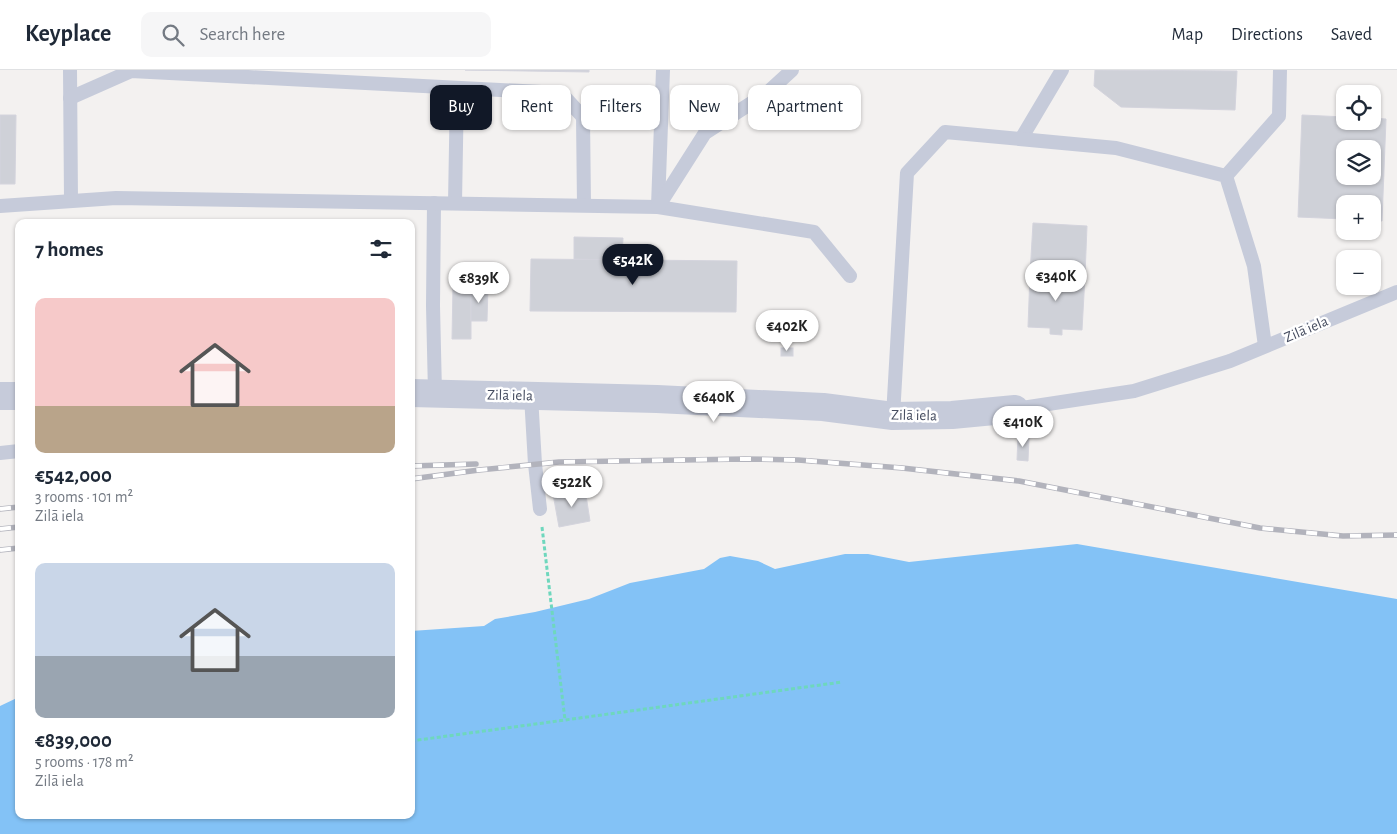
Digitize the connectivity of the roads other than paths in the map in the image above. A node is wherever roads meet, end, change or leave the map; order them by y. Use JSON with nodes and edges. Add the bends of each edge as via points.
{"nodes":[{"id":1,"x":70,"y":70,"type":"edge"},
{"id":2,"x":663,"y":70,"type":"edge"},
{"id":3,"x":792,"y":70,"type":"edge"},
{"id":4,"x":1062,"y":70,"type":"edge"},
{"id":5,"x":1280,"y":70,"type":"edge"},
{"id":6,"x":430,"y":87,"type":"edge"},
{"id":7,"x":492,"y":90,"type":"edge"},
{"id":8,"x":70,"y":98,"type":"junction"},
{"id":9,"x":456,"y":130,"type":"edge"},
{"id":10,"x":1021,"y":139,"type":"junction"},
{"id":11,"x":1226,"y":176,"type":"junction"},
{"id":12,"x":71,"y":200,"type":"junction"},
{"id":13,"x":434,"y":203,"type":"junction"},
{"id":14,"x":455,"y":203,"type":"junction"},
{"id":15,"x":0,"y":206,"type":"edge"},
{"id":16,"x":584,"y":206,"type":"junction"},
{"id":17,"x":658,"y":207,"type":"junction"},
{"id":18,"x":850,"y":276,"type":"dead end"},
{"id":19,"x":1397,"y":292,"type":"edge"},
{"id":20,"x":1265,"y":346,"type":"junction"},
{"id":21,"x":423,"y":393,"type":"edge"},
{"id":22,"x":0,"y":396,"type":"edge"},
{"id":23,"x":15,"y":396,"type":"edge"},
{"id":24,"x":531,"y":396,"type":"junction"},
{"id":25,"x":1015,"y":409,"type":"joint"},
{"id":26,"x":894,"y":416,"type":"junction"},
{"id":27,"x":0,"y":452,"type":"edge"},
{"id":28,"x":15,"y":452,"type":"edge"},
{"id":29,"x":540,"y":509,"type":"road end"}],
"edges":[{"from":1,"to":8,"type":"lane"},
{"from":2,"to":17,"type":"lane"},
{"from":3,"to":17,"type":"lane","via":[[767,93],[705,133]]},
{"from":4,"to":10,"type":"lane"},
{"from":5,"to":11,"type":"lane","via":[[1279,116]]},
{"from":6,"to":8,"type":"lane","via":[[131,71]]},
{"from":7,"to":16,"type":"lane","via":[[561,93],[583,117]]},
{"from":8,"to":12,"type":"lane"},
{"from":9,"to":14,"type":"lane"},
{"from":10,"to":11,"type":"lane","via":[[1116,148]]},
{"from":10,"to":26,"type":"lane","via":[[945,132],[907,173]]},
{"from":11,"to":20,"type":"lane","via":[[1254,266]]},
{"from":12,"to":13,"type":"lane"},
{"from":12,"to":15,"type":"lane"},
{"from":13,"to":14,"type":"lane"},
{"from":13,"to":21,"type":"lane","via":[[433,306]]},
{"from":14,"to":16,"type":"lane"},
{"from":16,"to":17,"type":"lane"},
{"from":17,"to":18,"type":"lane","via":[[814,232]]},
{"from":19,"to":20,"type":"lane","name":"Zilā iela"},
{"from":20,"to":25,"type":"lane","name":"Zilā iela","via":[[1230,361],[1134,391]]},
{"from":21,"to":24,"type":"street","name":"Zilā iela"},
{"from":22,"to":23,"type":"street"},
{"from":24,"to":26,"type":"street","name":"Zilā iela","via":[[823,407]]},
{"from":24,"to":29,"type":"lane"},
{"from":25,"to":26,"type":"street","name":"Zilā iela"},
{"from":27,"to":28,"type":"lane"}]}
